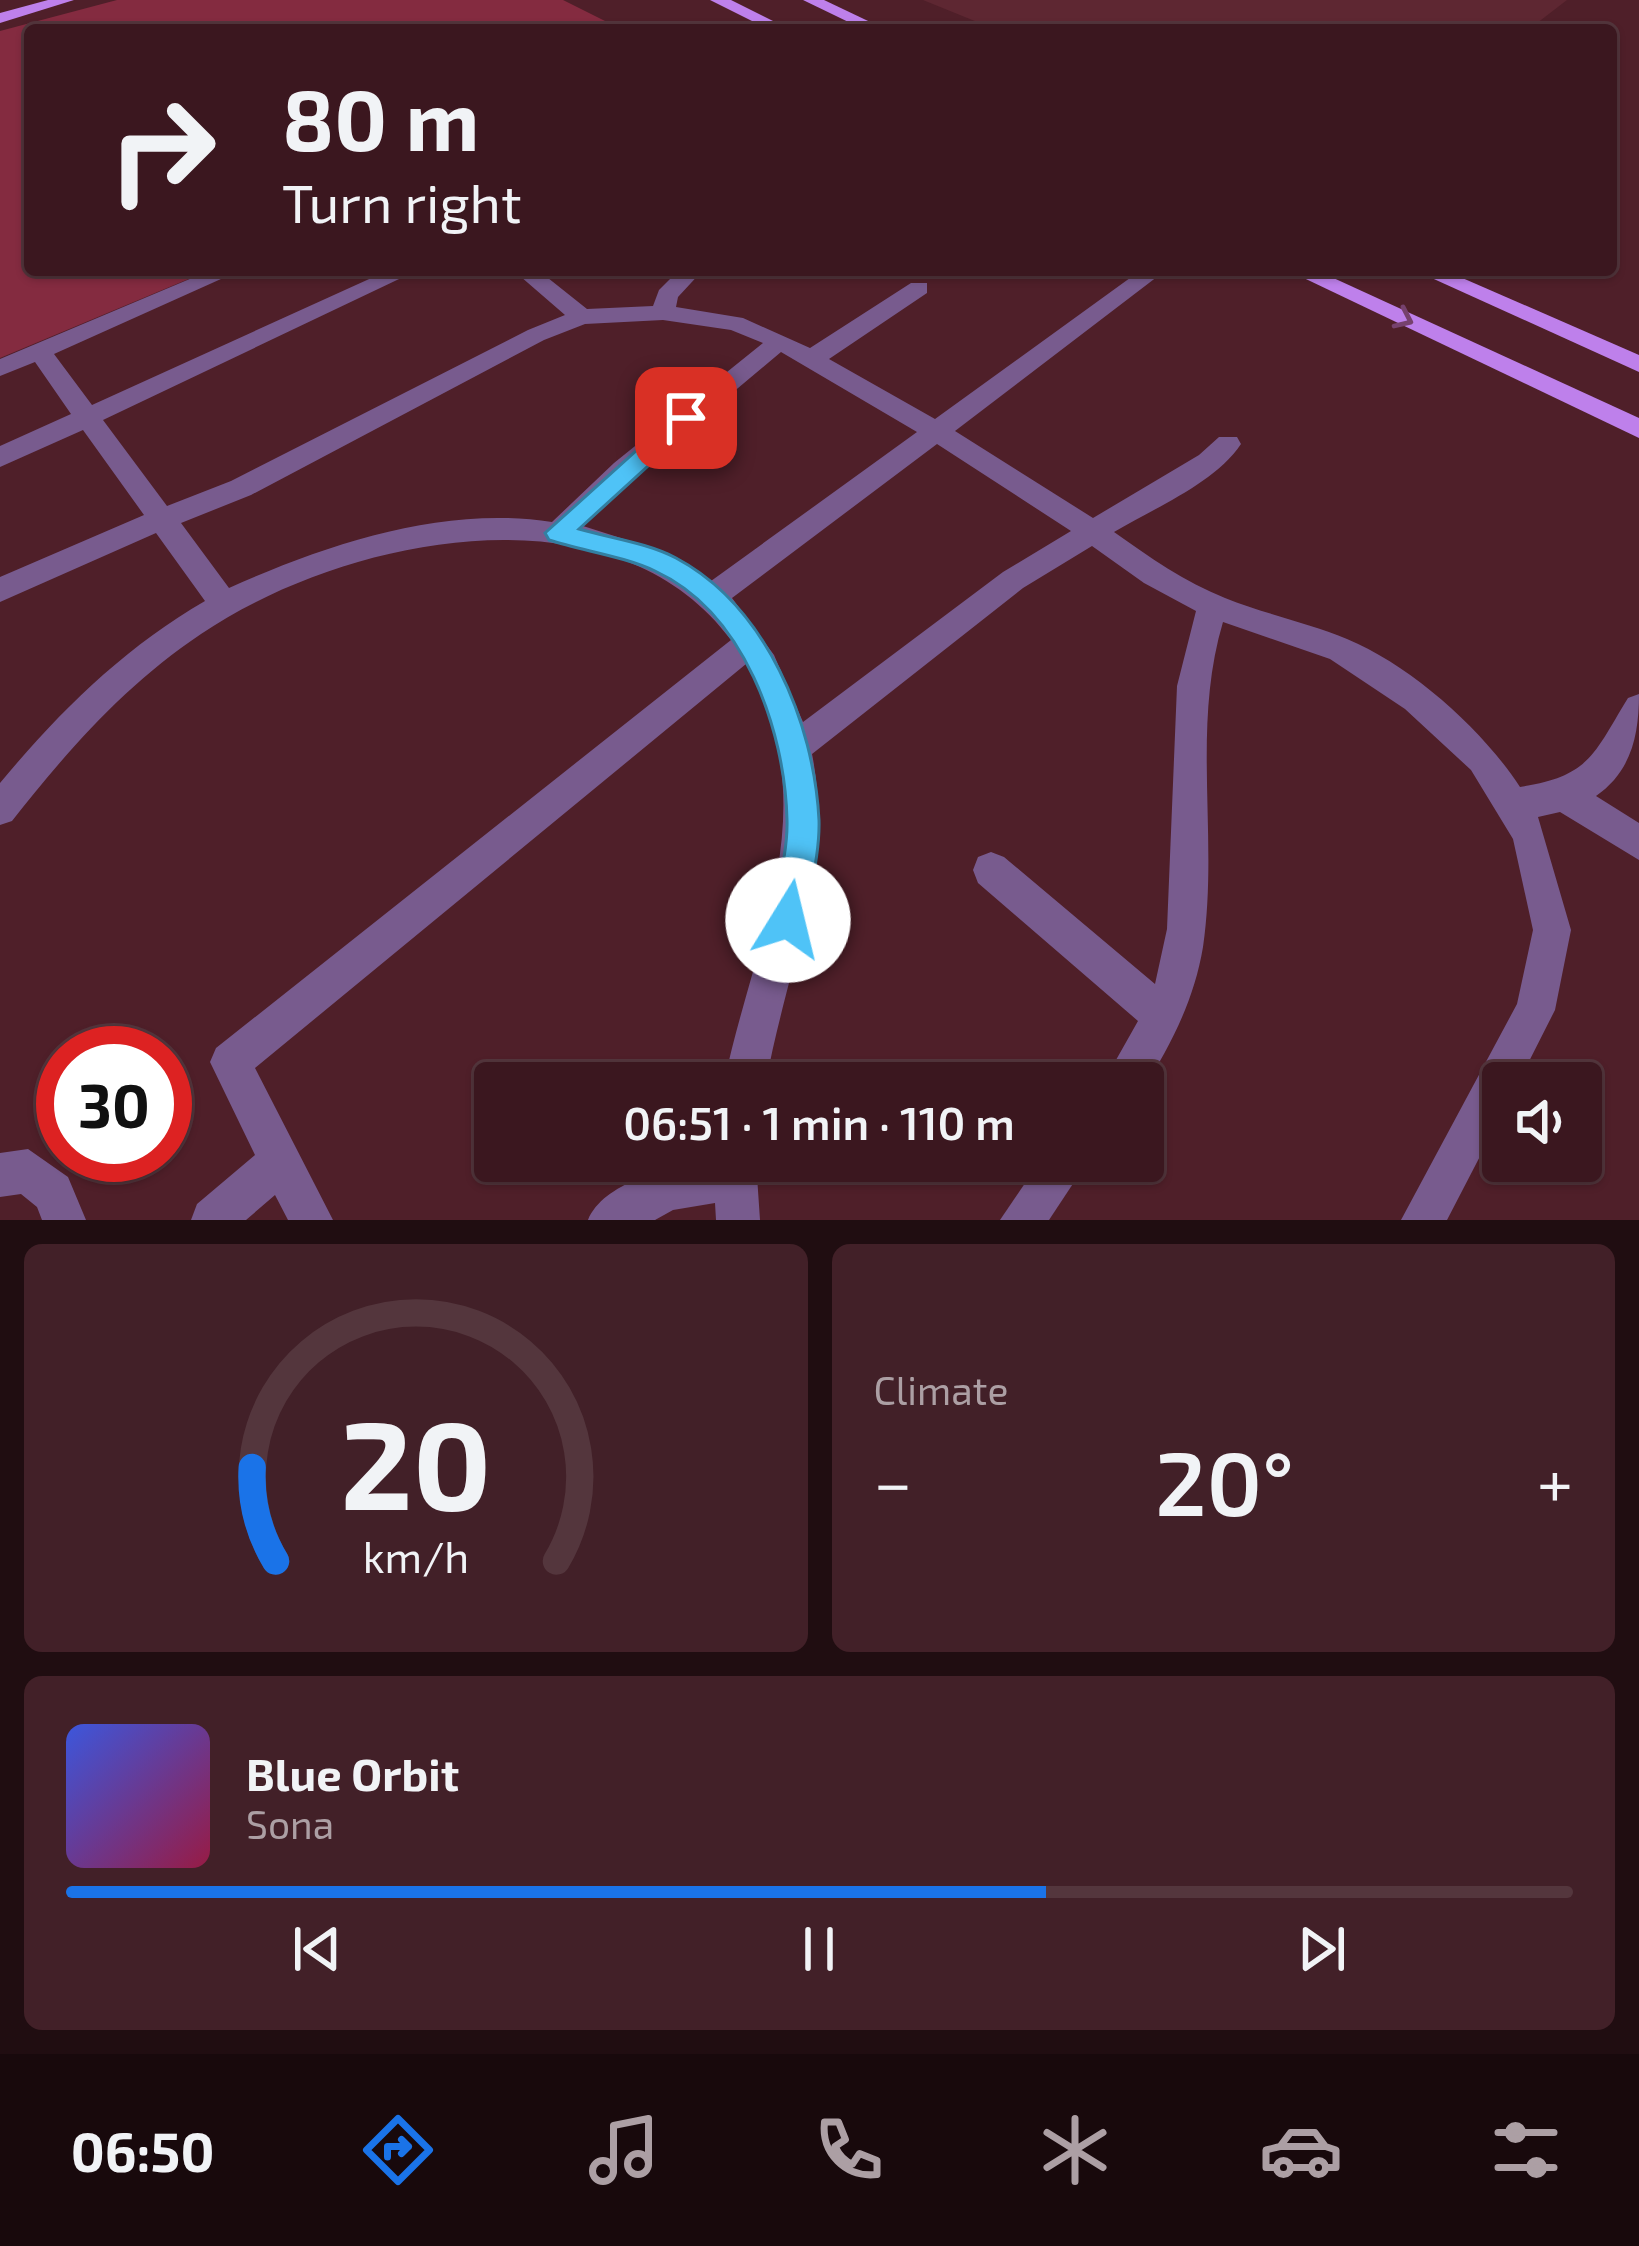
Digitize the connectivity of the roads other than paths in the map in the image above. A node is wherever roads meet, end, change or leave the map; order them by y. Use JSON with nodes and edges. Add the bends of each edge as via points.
{"nodes":[{"id":1,"x":66,"y":0,"type":"edge"},
{"id":2,"x":718,"y":0,"type":"edge"},
{"id":3,"x":811,"y":0,"type":"edge"},
{"id":4,"x":0,"y":18,"type":"edge"},
{"id":5,"x":770,"y":24,"type":"edge"},
{"id":6,"x":865,"y":24,"type":"edge"},
{"id":7,"x":216,"y":276,"type":"edge"},
{"id":8,"x":394,"y":276,"type":"edge"},
{"id":9,"x":531,"y":276,"type":"edge"},
{"id":10,"x":681,"y":276,"type":"edge"},
{"id":11,"x":1148,"y":276,"type":"edge"},
{"id":12,"x":1311,"y":276,"type":"edge"},
{"id":13,"x":1439,"y":276,"type":"edge"},
{"id":14,"x":920,"y":288,"type":"dead end"},
{"id":15,"x":663,"y":313,"type":"junction"},
{"id":16,"x":582,"y":317,"type":"junction"},
{"id":17,"x":780,"y":340,"type":"junction"},
{"id":18,"x":39,"y":351,"type":"junction"},
{"id":19,"x":811,"y":359,"type":"junction"},
{"id":20,"x":1639,"y":364,"type":"edge"},
{"id":21,"x":0,"y":368,"type":"edge"},
{"id":22,"x":87,"y":417,"type":"junction"},
{"id":23,"x":1639,"y":429,"type":"edge"},
{"id":24,"x":936,"y":432,"type":"junction"},
{"id":25,"x":1228,"y":444,"type":"dead end"},
{"id":26,"x":0,"y":457,"type":"edge"},
{"id":27,"x":161,"y":519,"type":"junction"},
{"id":28,"x":558,"y":533,"type":"junction"},
{"id":29,"x":1089,"y":534,"type":"junction"},
{"id":30,"x":0,"y":590,"type":"edge"},
{"id":31,"x":712,"y":597,"type":"junction"},
{"id":32,"x":224,"y":604,"type":"junction"},
{"id":33,"x":1213,"y":606,"type":"junction"},
{"id":34,"x":750,"y":642,"type":"junction"},
{"id":35,"x":1639,"y":708,"type":"edge"},
{"id":36,"x":796,"y":748,"type":"junction"},
{"id":37,"x":1567,"y":797,"type":"junction"},
{"id":38,"x":1511,"y":806,"type":"junction"},
{"id":39,"x":0,"y":809,"type":"edge"},
{"id":40,"x":1639,"y":844,"type":"edge"},
{"id":41,"x":992,"y":870,"type":"dead end"},
{"id":42,"x":1164,"y":1018,"type":"junction"},
{"id":43,"x":748,"y":1062,"type":"edge"},
{"id":44,"x":1137,"y":1062,"type":"edge"},
{"id":45,"x":281,"y":1161,"type":"junction"},
{"id":46,"x":0,"y":1175,"type":"edge"},
{"id":47,"x":1051,"y":1182,"type":"edge"},
{"id":48,"x":735,"y":1186,"type":"edge"},
{"id":49,"x":64,"y":1220,"type":"edge"},
{"id":50,"x":213,"y":1220,"type":"edge"},
{"id":51,"x":311,"y":1220,"type":"edge"},
{"id":52,"x":610,"y":1220,"type":"edge"},
{"id":53,"x":1022,"y":1220,"type":"edge"},
{"id":54,"x":1423,"y":1220,"type":"edge"}],
"edges":[{"from":1,"to":4,"type":"main road"},
{"from":2,"to":5,"type":"main road"},
{"from":3,"to":6,"type":"main road"},
{"from":7,"to":18,"type":"street"},
{"from":8,"to":22,"type":"street"},
{"from":9,"to":16,"type":"street"},
{"from":10,"to":15,"type":"street"},
{"from":11,"to":24,"type":"street"},
{"from":12,"to":23,"type":"main road","one_way":true},
{"from":13,"to":20,"type":"main road"},
{"from":14,"to":19,"type":"street"},
{"from":15,"to":16,"type":"street"},
{"from":15,"to":17,"type":"street","via":[[735,323]]},
{"from":16,"to":27,"type":"street","via":[[241,488]]},
{"from":17,"to":19,"type":"street"},
{"from":17,"to":28,"type":"street"},
{"from":18,"to":21,"type":"street"},
{"from":18,"to":22,"type":"street"},
{"from":19,"to":24,"type":"street"},
{"from":22,"to":26,"type":"street"},
{"from":22,"to":27,"type":"street"},
{"from":24,"to":29,"type":"street"},
{"from":24,"to":31,"type":"street"},
{"from":25,"to":29,"type":"street"},
{"from":27,"to":30,"type":"street"},
{"from":27,"to":32,"type":"street"},
{"from":28,"to":31,"type":"street","via":[[665,564]]},
{"from":28,"to":32,"type":"street","via":[[480,529],[398,538],[313,563]]},
{"from":29,"to":33,"type":"street"},
{"from":29,"to":36,"type":"street","via":[[944,629]]},
{"from":31,"to":34,"type":"street"},
{"from":32,"to":39,"type":"street","via":[[133,668],[59,734]]},
{"from":33,"to":38,"type":"street","via":[[1341,650],[1416,699],[1483,759]]},
{"from":33,"to":42,"type":"street","via":[[1189,697],[1186,932]]},
{"from":34,"to":36,"type":"street"},
{"from":34,"to":45,"type":"street","via":[[230,1062]]},
{"from":35,"to":37,"type":"street","via":[[1593,783]]},
{"from":36,"to":43,"type":"street","via":[[803,825],[788,920]]},
{"from":37,"to":38,"type":"street"},
{"from":37,"to":40,"type":"street"},
{"from":38,"to":54,"type":"street","via":[[1529,834],[1552,930],[1535,1010]]},
{"from":41,"to":42,"type":"street"},
{"from":42,"to":44,"type":"street"},
{"from":45,"to":50,"type":"street"},
{"from":45,"to":51,"type":"street"},
{"from":46,"to":49,"type":"street","via":[[28,1171],[53,1192]]},
{"from":47,"to":53,"type":"street"},
{"from":48,"to":52,"type":"street","via":[[668,1189]]}]}
